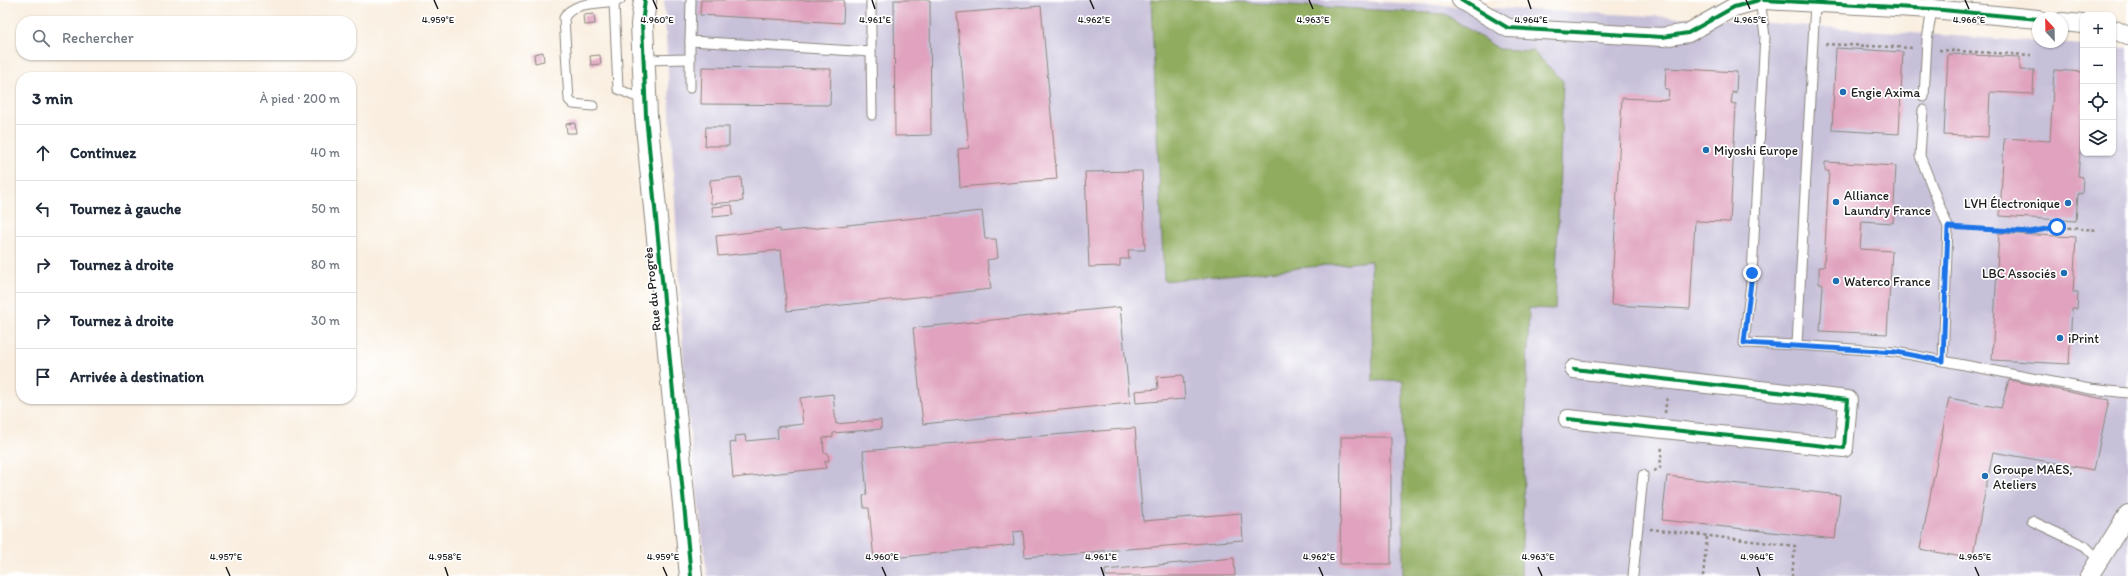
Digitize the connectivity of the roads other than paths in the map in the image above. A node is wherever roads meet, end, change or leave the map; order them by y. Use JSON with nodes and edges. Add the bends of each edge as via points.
{"nodes":[{"id":1,"x":645,"y":0,"type":"edge"},
{"id":2,"x":691,"y":0,"type":"edge"},
{"id":3,"x":871,"y":0,"type":"edge"},
{"id":4,"x":1461,"y":0,"type":"edge"},
{"id":5,"x":1760,"y":0,"type":"edge"},
{"id":6,"x":1764,"y":0,"type":"edge"},
{"id":7,"x":617,"y":1,"type":"edge"},
{"id":8,"x":1815,"y":3,"type":"junction"},
{"id":9,"x":1932,"y":9,"type":"junction"},
{"id":10,"x":2032,"y":18,"type":"edge"},
{"id":11,"x":2068,"y":23,"type":"edge"},
{"id":12,"x":2080,"y":24,"type":"edge"},
{"id":13,"x":2116,"y":30,"type":"edge"},
{"id":14,"x":2128,"y":36,"type":"edge"},
{"id":15,"x":690,"y":41,"type":"junction"},
{"id":16,"x":871,"y":52,"type":"junction"},
{"id":17,"x":690,"y":59,"type":"junction"},
{"id":18,"x":644,"y":60,"type":"junction"},
{"id":19,"x":690,"y":88,"type":"dead end"},
{"id":20,"x":645,"y":95,"type":"junction"},
{"id":21,"x":1924,"y":97,"type":"dead end"},
{"id":22,"x":592,"y":106,"type":"dead end"},
{"id":23,"x":1923,"y":110,"type":"dead end"},
{"id":24,"x":872,"y":115,"type":"dead end"},
{"id":25,"x":1797,"y":345,"type":"junction"},
{"id":26,"x":1943,"y":361,"type":"junction"},
{"id":27,"x":1574,"y":369,"type":"dead end"},
{"id":28,"x":2128,"y":393,"type":"edge"},
{"id":29,"x":1568,"y":419,"type":"dead end"},
{"id":30,"x":1643,"y":475,"type":"dead end"},
{"id":31,"x":2128,"y":514,"type":"edge"},
{"id":32,"x":2032,"y":521,"type":"dead end"},
{"id":33,"x":2099,"y":560,"type":"junction"},
{"id":34,"x":692,"y":576,"type":"edge"},
{"id":35,"x":1633,"y":576,"type":"edge"},
{"id":36,"x":2089,"y":576,"type":"edge"}],
"edges":[{"from":1,"to":18,"type":"street","name":"Rue du Progrès","via":[[642,24]]},
{"from":2,"to":15,"type":"lane"},
{"from":3,"to":16,"type":"lane"},
{"from":4,"to":5,"type":"street","via":[[1508,28],[1662,36],[1688,33],[1734,7]]},
{"from":5,"to":25,"type":"lane","via":[[1765,36],[1752,273],[1744,343]]},
{"from":6,"to":8,"type":"street"},
{"from":7,"to":20,"type":"lane","via":[[618,89],[634,96]]},
{"from":7,"to":22,"type":"lane","via":[[577,5],[568,11],[564,18],[569,100],[573,104]]},
{"from":8,"to":9,"type":"street"},
{"from":8,"to":25,"type":"lane"},
{"from":9,"to":10,"type":"street"},
{"from":9,"to":21,"type":"lane","via":[[1927,40]]},
{"from":11,"to":12,"type":"street"},
{"from":13,"to":14,"type":"street"},
{"from":15,"to":16,"type":"lane"},
{"from":15,"to":17,"type":"lane"},
{"from":16,"to":24,"type":"lane"},
{"from":17,"to":18,"type":"lane"},
{"from":17,"to":19,"type":"lane"},
{"from":18,"to":20,"type":"street","name":"Rue du Progrès"},
{"from":20,"to":34,"type":"street","name":"Rue du Progrès"},
{"from":23,"to":26,"type":"lane","via":[[1920,156],[1948,227]]},
{"from":25,"to":26,"type":"lane","via":[[1896,352]]},
{"from":26,"to":28,"type":"lane","via":[[2090,390]]},
{"from":27,"to":29,"type":"street","via":[[1848,400],[1844,448]]},
{"from":30,"to":35,"type":"lane"},
{"from":31,"to":33,"type":"street"},
{"from":32,"to":33,"type":"lane","via":[[2085,546]]},
{"from":33,"to":36,"type":"street"}]}
